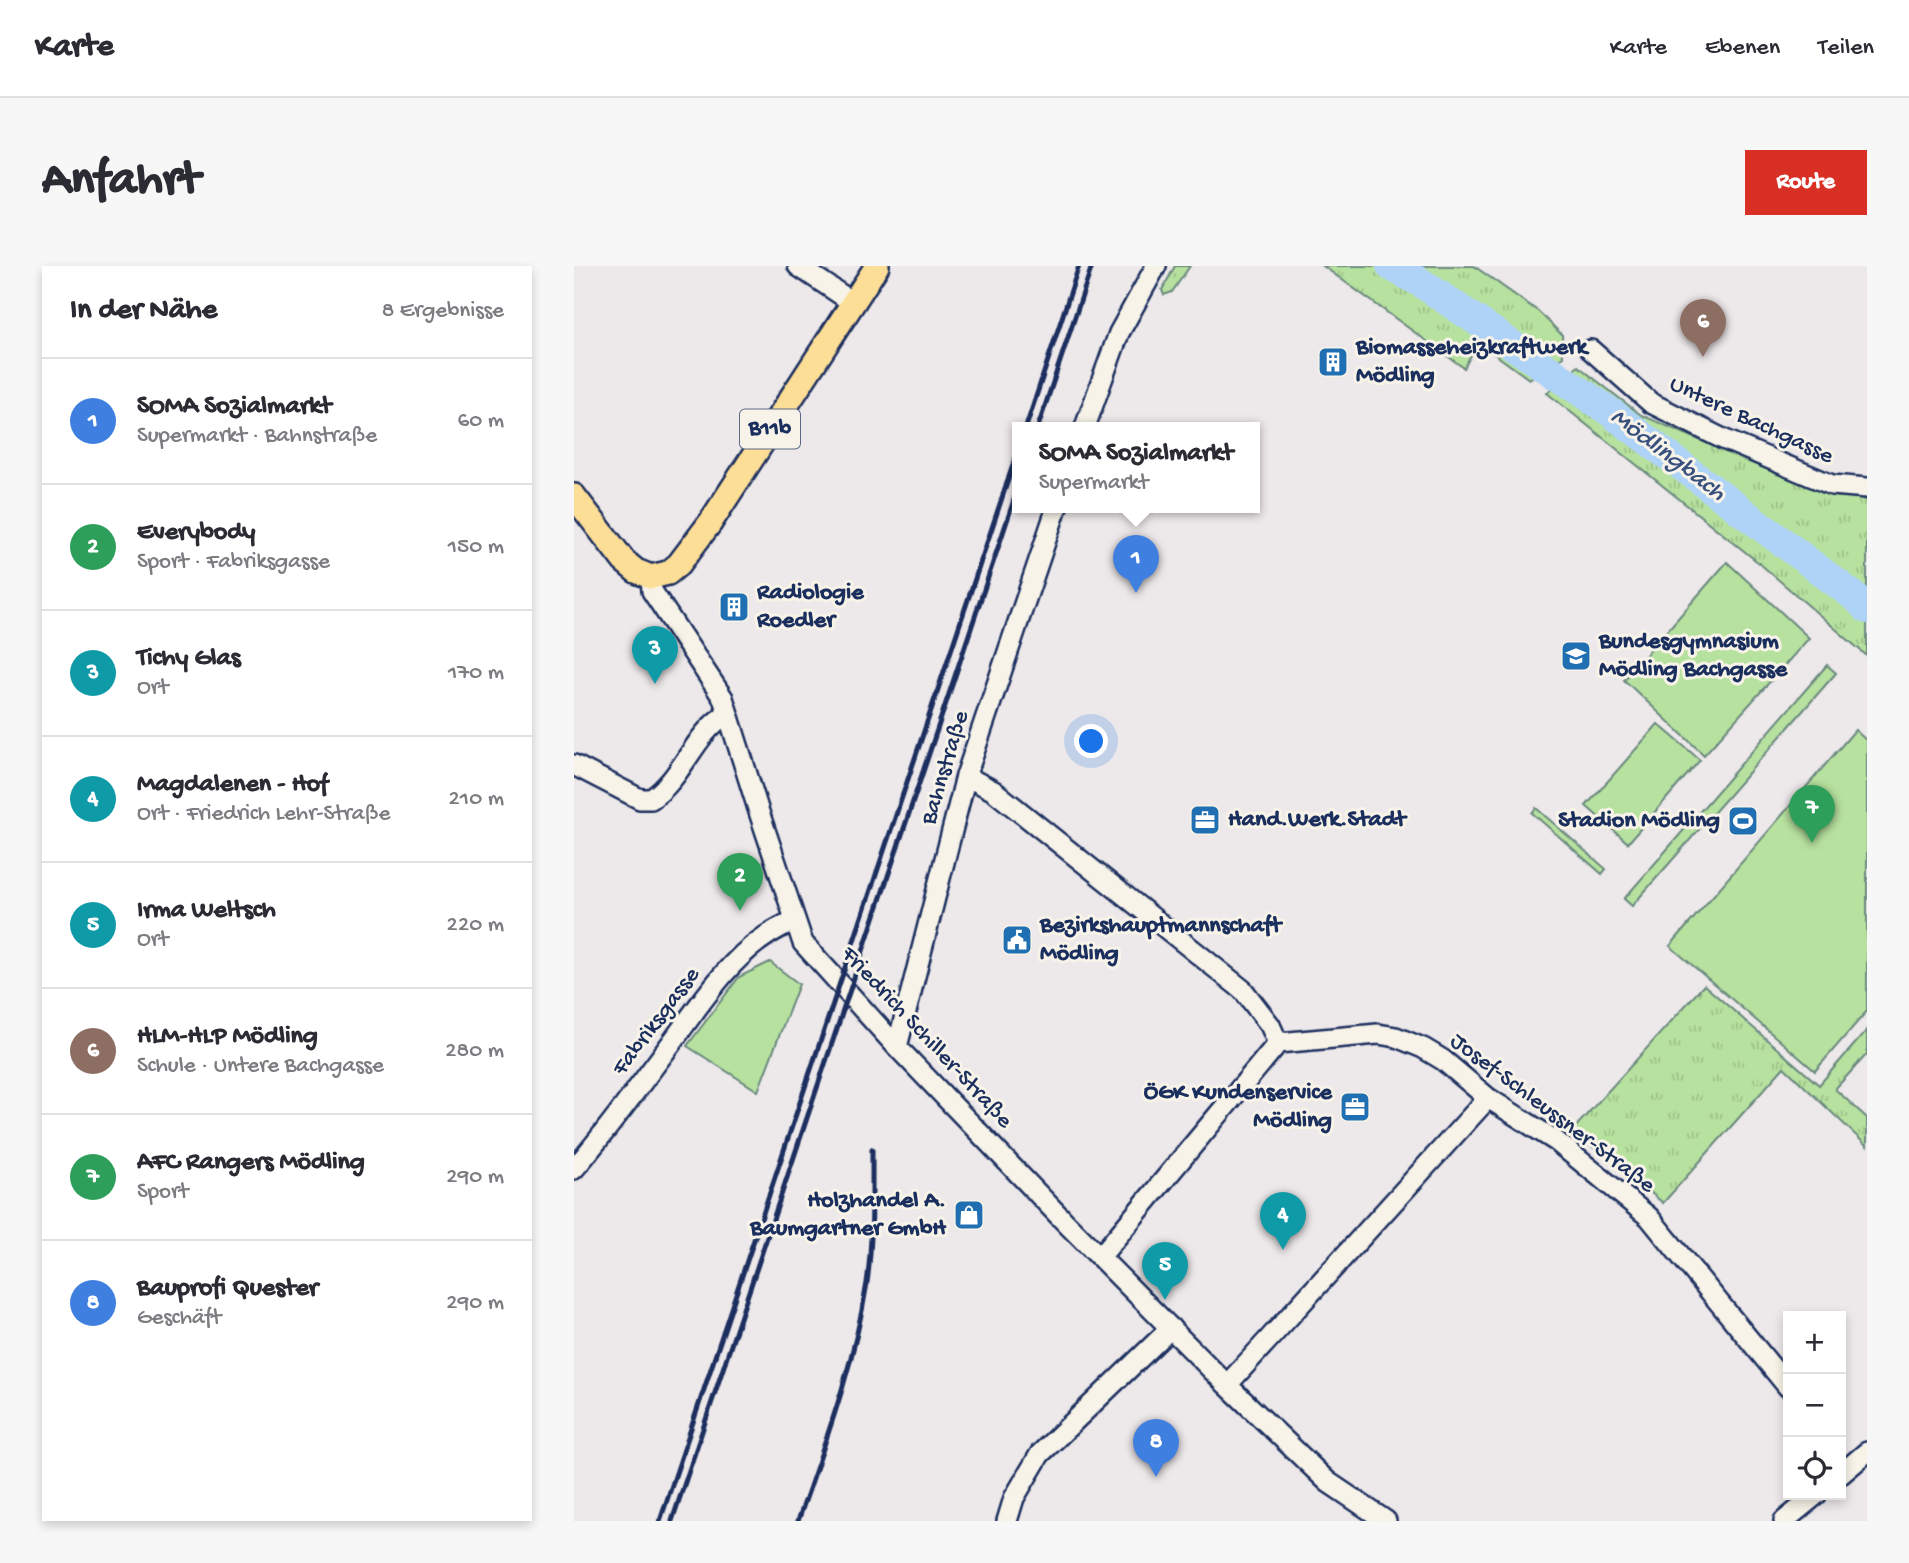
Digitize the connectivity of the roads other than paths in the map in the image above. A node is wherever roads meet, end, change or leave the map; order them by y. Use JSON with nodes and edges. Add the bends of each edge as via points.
{"nodes":[{"id":1,"x":798,"y":266,"type":"edge"},
{"id":2,"x":877,"y":266,"type":"edge"},
{"id":3,"x":1156,"y":266,"type":"edge"},
{"id":4,"x":852,"y":302,"type":"junction"},
{"id":5,"x":1591,"y":351,"type":"dead end"},
{"id":6,"x":1087,"y":422,"type":"edge"},
{"id":7,"x":1867,"y":488,"type":"edge"},
{"id":8,"x":574,"y":496,"type":"edge"},
{"id":9,"x":1055,"y":513,"type":"edge"},
{"id":10,"x":651,"y":577,"type":"junction"},
{"id":11,"x":727,"y":714,"type":"junction"},
{"id":12,"x":574,"y":765,"type":"edge"},
{"id":13,"x":966,"y":776,"type":"junction"},
{"id":14,"x":794,"y":921,"type":"junction"},
{"id":15,"x":1278,"y":1043,"type":"junction"},
{"id":16,"x":897,"y":1047,"type":"junction"},
{"id":17,"x":1488,"y":1098,"type":"junction"},
{"id":18,"x":574,"y":1169,"type":"edge"},
{"id":19,"x":1100,"y":1256,"type":"junction"},
{"id":20,"x":1171,"y":1328,"type":"junction"},
{"id":21,"x":1783,"y":1381,"type":"edge"},
{"id":22,"x":1227,"y":1385,"type":"junction"},
{"id":23,"x":1867,"y":1452,"type":"edge"},
{"id":24,"x":1846,"y":1464,"type":"edge"},
{"id":25,"x":1810,"y":1500,"type":"edge"},
{"id":26,"x":1007,"y":1521,"type":"edge"},
{"id":27,"x":1386,"y":1521,"type":"edge"},
{"id":28,"x":1784,"y":1521,"type":"edge"}],
"edges":[{"from":1,"to":4,"type":"street"},
{"from":2,"to":4,"type":"main road","number":"B11b"},
{"from":3,"to":6,"type":"street","via":[[1119,333]]},
{"from":4,"to":10,"type":"main road","number":"B11b","via":[[710,523],[679,564],[668,573]]},
{"from":5,"to":7,"type":"street","name":"Untere Bachgasse","via":[[1651,403],[1723,439],[1832,485]]},
{"from":8,"to":10,"type":"main road","via":[[624,561]]},
{"from":9,"to":13,"type":"street","name":"Bahnstraße"},
{"from":10,"to":11,"type":"street","name":"Friedrich Schiller-Straße","via":[[652,592],[723,698]]},
{"from":11,"to":12,"type":"street","via":[[715,721],[651,799],[640,799]]},
{"from":11,"to":14,"type":"street","name":"Friedrich Schiller-Straße"},
{"from":13,"to":15,"type":"street","via":[[994,791],[1234,982],[1270,1025]]},
{"from":13,"to":16,"type":"street","name":"Bahnstraße"},
{"from":14,"to":16,"type":"street","name":"Friedrich Schiller-Straße","via":[[803,943]]},
{"from":14,"to":18,"type":"street","name":"Fabriksgasse","via":[[742,954],[718,980]]},
{"from":15,"to":17,"type":"street","name":"Josef-Schleussner-Straße","via":[[1360,1034],[1396,1037],[1443,1060]]},
{"from":15,"to":19,"type":"street"},
{"from":16,"to":19,"type":"street","name":"Friedrich Schiller-Straße"},
{"from":17,"to":21,"type":"street","name":"Josef-Schleussner-Straße","via":[[1556,1141],[1649,1217]]},
{"from":17,"to":22,"type":"street"},
{"from":19,"to":20,"type":"street","name":"Friedrich Schiller-Straße"},
{"from":20,"to":22,"type":"street","name":"Friedrich Schiller-Straße"},
{"from":20,"to":26,"type":"street","via":[[1041,1454],[1014,1498]]},
{"from":22,"to":27,"type":"street","name":"Friedrich Schiller-Straße","via":[[1328,1482]]},
{"from":23,"to":24,"type":"street"},
{"from":25,"to":28,"type":"street"}]}
